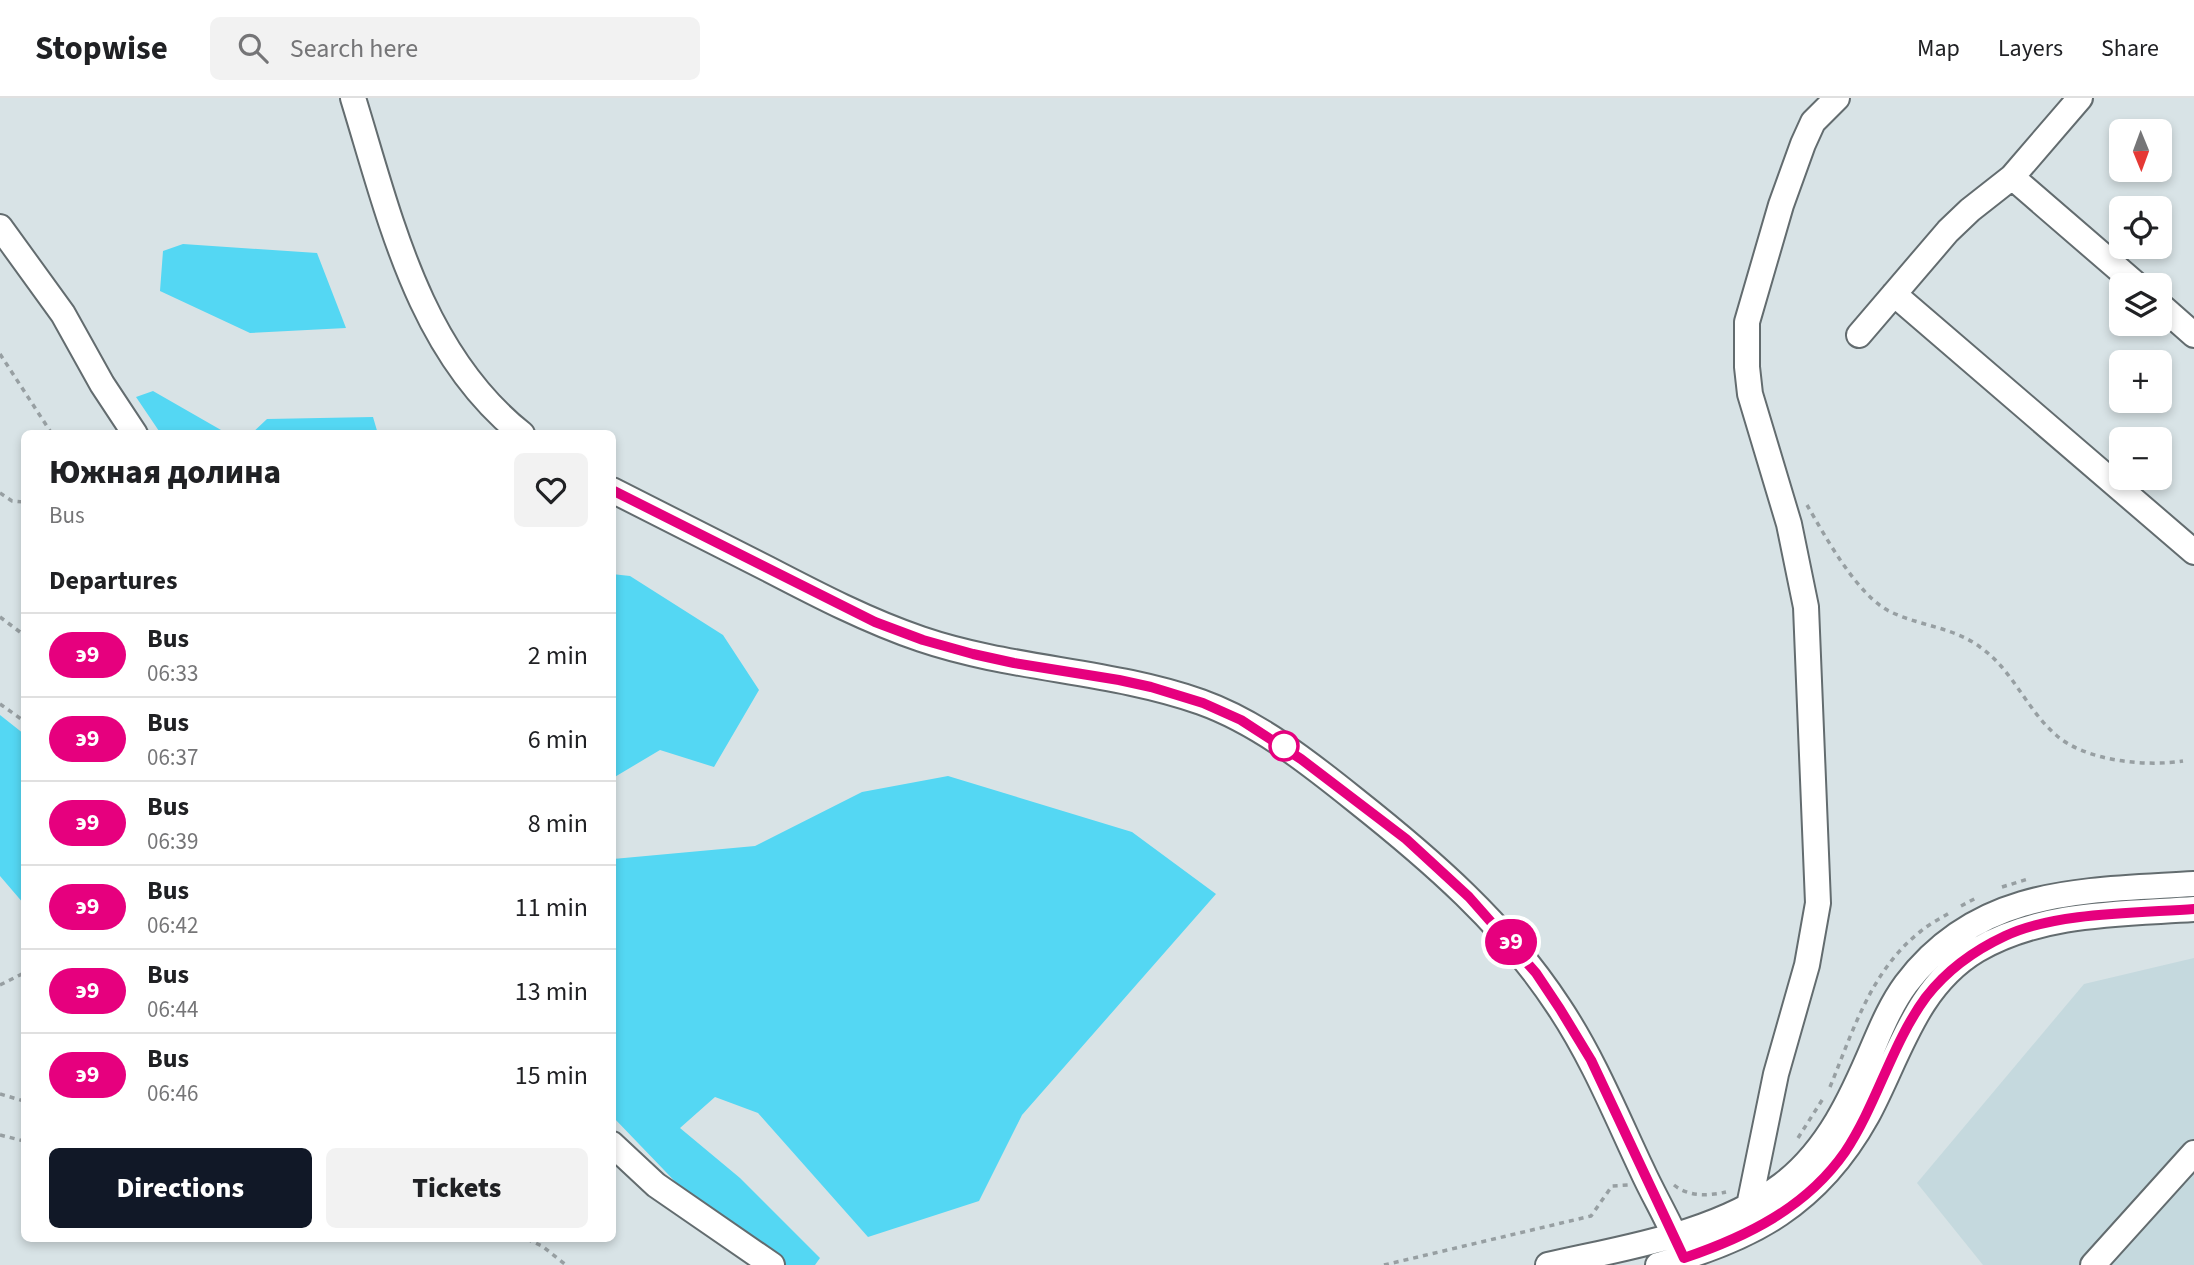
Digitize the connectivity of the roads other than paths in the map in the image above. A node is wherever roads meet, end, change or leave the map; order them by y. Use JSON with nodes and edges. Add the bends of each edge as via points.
{"nodes":[{"id":1,"x":353,"y":98,"type":"edge"},
{"id":2,"x":1837,"y":98,"type":"edge"},
{"id":3,"x":2080,"y":98,"type":"edge"},
{"id":4,"x":2012,"y":177,"type":"junction"},
{"id":5,"x":0,"y":227,"type":"edge"},
{"id":6,"x":2123,"y":273,"type":"edge"},
{"id":7,"x":1894,"y":294,"type":"junction"},
{"id":8,"x":2172,"y":316,"type":"edge"},
{"id":9,"x":1859,"y":335,"type":"dead end"},
{"id":10,"x":2194,"y":335,"type":"edge"},
{"id":11,"x":132,"y":430,"type":"edge"},
{"id":12,"x":517,"y":430,"type":"edge"},
{"id":13,"x":616,"y":491,"type":"edge"},
{"id":14,"x":2194,"y":552,"type":"edge"},
{"id":15,"x":2194,"y":884,"type":"edge"},
{"id":16,"x":2194,"y":909,"type":"edge"},
{"id":17,"x":616,"y":1148,"type":"edge"},
{"id":18,"x":2194,"y":1153,"type":"edge"},
{"id":19,"x":1748,"y":1206,"type":"junction"},
{"id":20,"x":1673,"y":1235,"type":"junction"},
{"id":21,"x":1685,"y":1261,"type":"edge"},
{"id":22,"x":772,"y":1265,"type":"edge"},
{"id":23,"x":1548,"y":1265,"type":"edge"},
{"id":24,"x":1658,"y":1265,"type":"edge"},
{"id":25,"x":2093,"y":1265,"type":"edge"}],
"edges":[{"from":1,"to":12,"type":"street","via":[[399,247],[426,310],[477,392]]},
{"from":2,"to":19,"type":"street","via":[[1813,122],[1803,144],[1747,322],[1750,394],[1789,524],[1806,607],[1818,903]]},
{"from":3,"to":4,"type":"street"},
{"from":4,"to":6,"type":"street"},
{"from":4,"to":7,"type":"street","via":[[1955,224]]},
{"from":5,"to":11,"type":"street","via":[[63,314]]},
{"from":7,"to":9,"type":"street"},
{"from":7,"to":14,"type":"street"},
{"from":8,"to":10,"type":"street"},
{"from":13,"to":20,"type":"street","via":[[875,622],[973,654],[1151,687],[1203,703],[1283,746],[1406,839],[1460,888],[1536,973],[1591,1060]]},
{"from":15,"to":19,"type":"street","via":[[2053,896],[1988,916],[1955,936],[1928,957],[1888,1012],[1834,1128],[1809,1160]]},
{"from":16,"to":21,"type":"street","via":[[2046,923],[2008,934],[1975,951],[1926,998],[1867,1115],[1844,1154],[1815,1187],[1783,1214]]},
{"from":17,"to":22,"type":"street","via":[[656,1185]]},
{"from":18,"to":25,"type":"street"},
{"from":19,"to":20,"type":"street"},
{"from":20,"to":21,"type":"street"},
{"from":20,"to":23,"type":"street"},
{"from":21,"to":24,"type":"street"}]}
